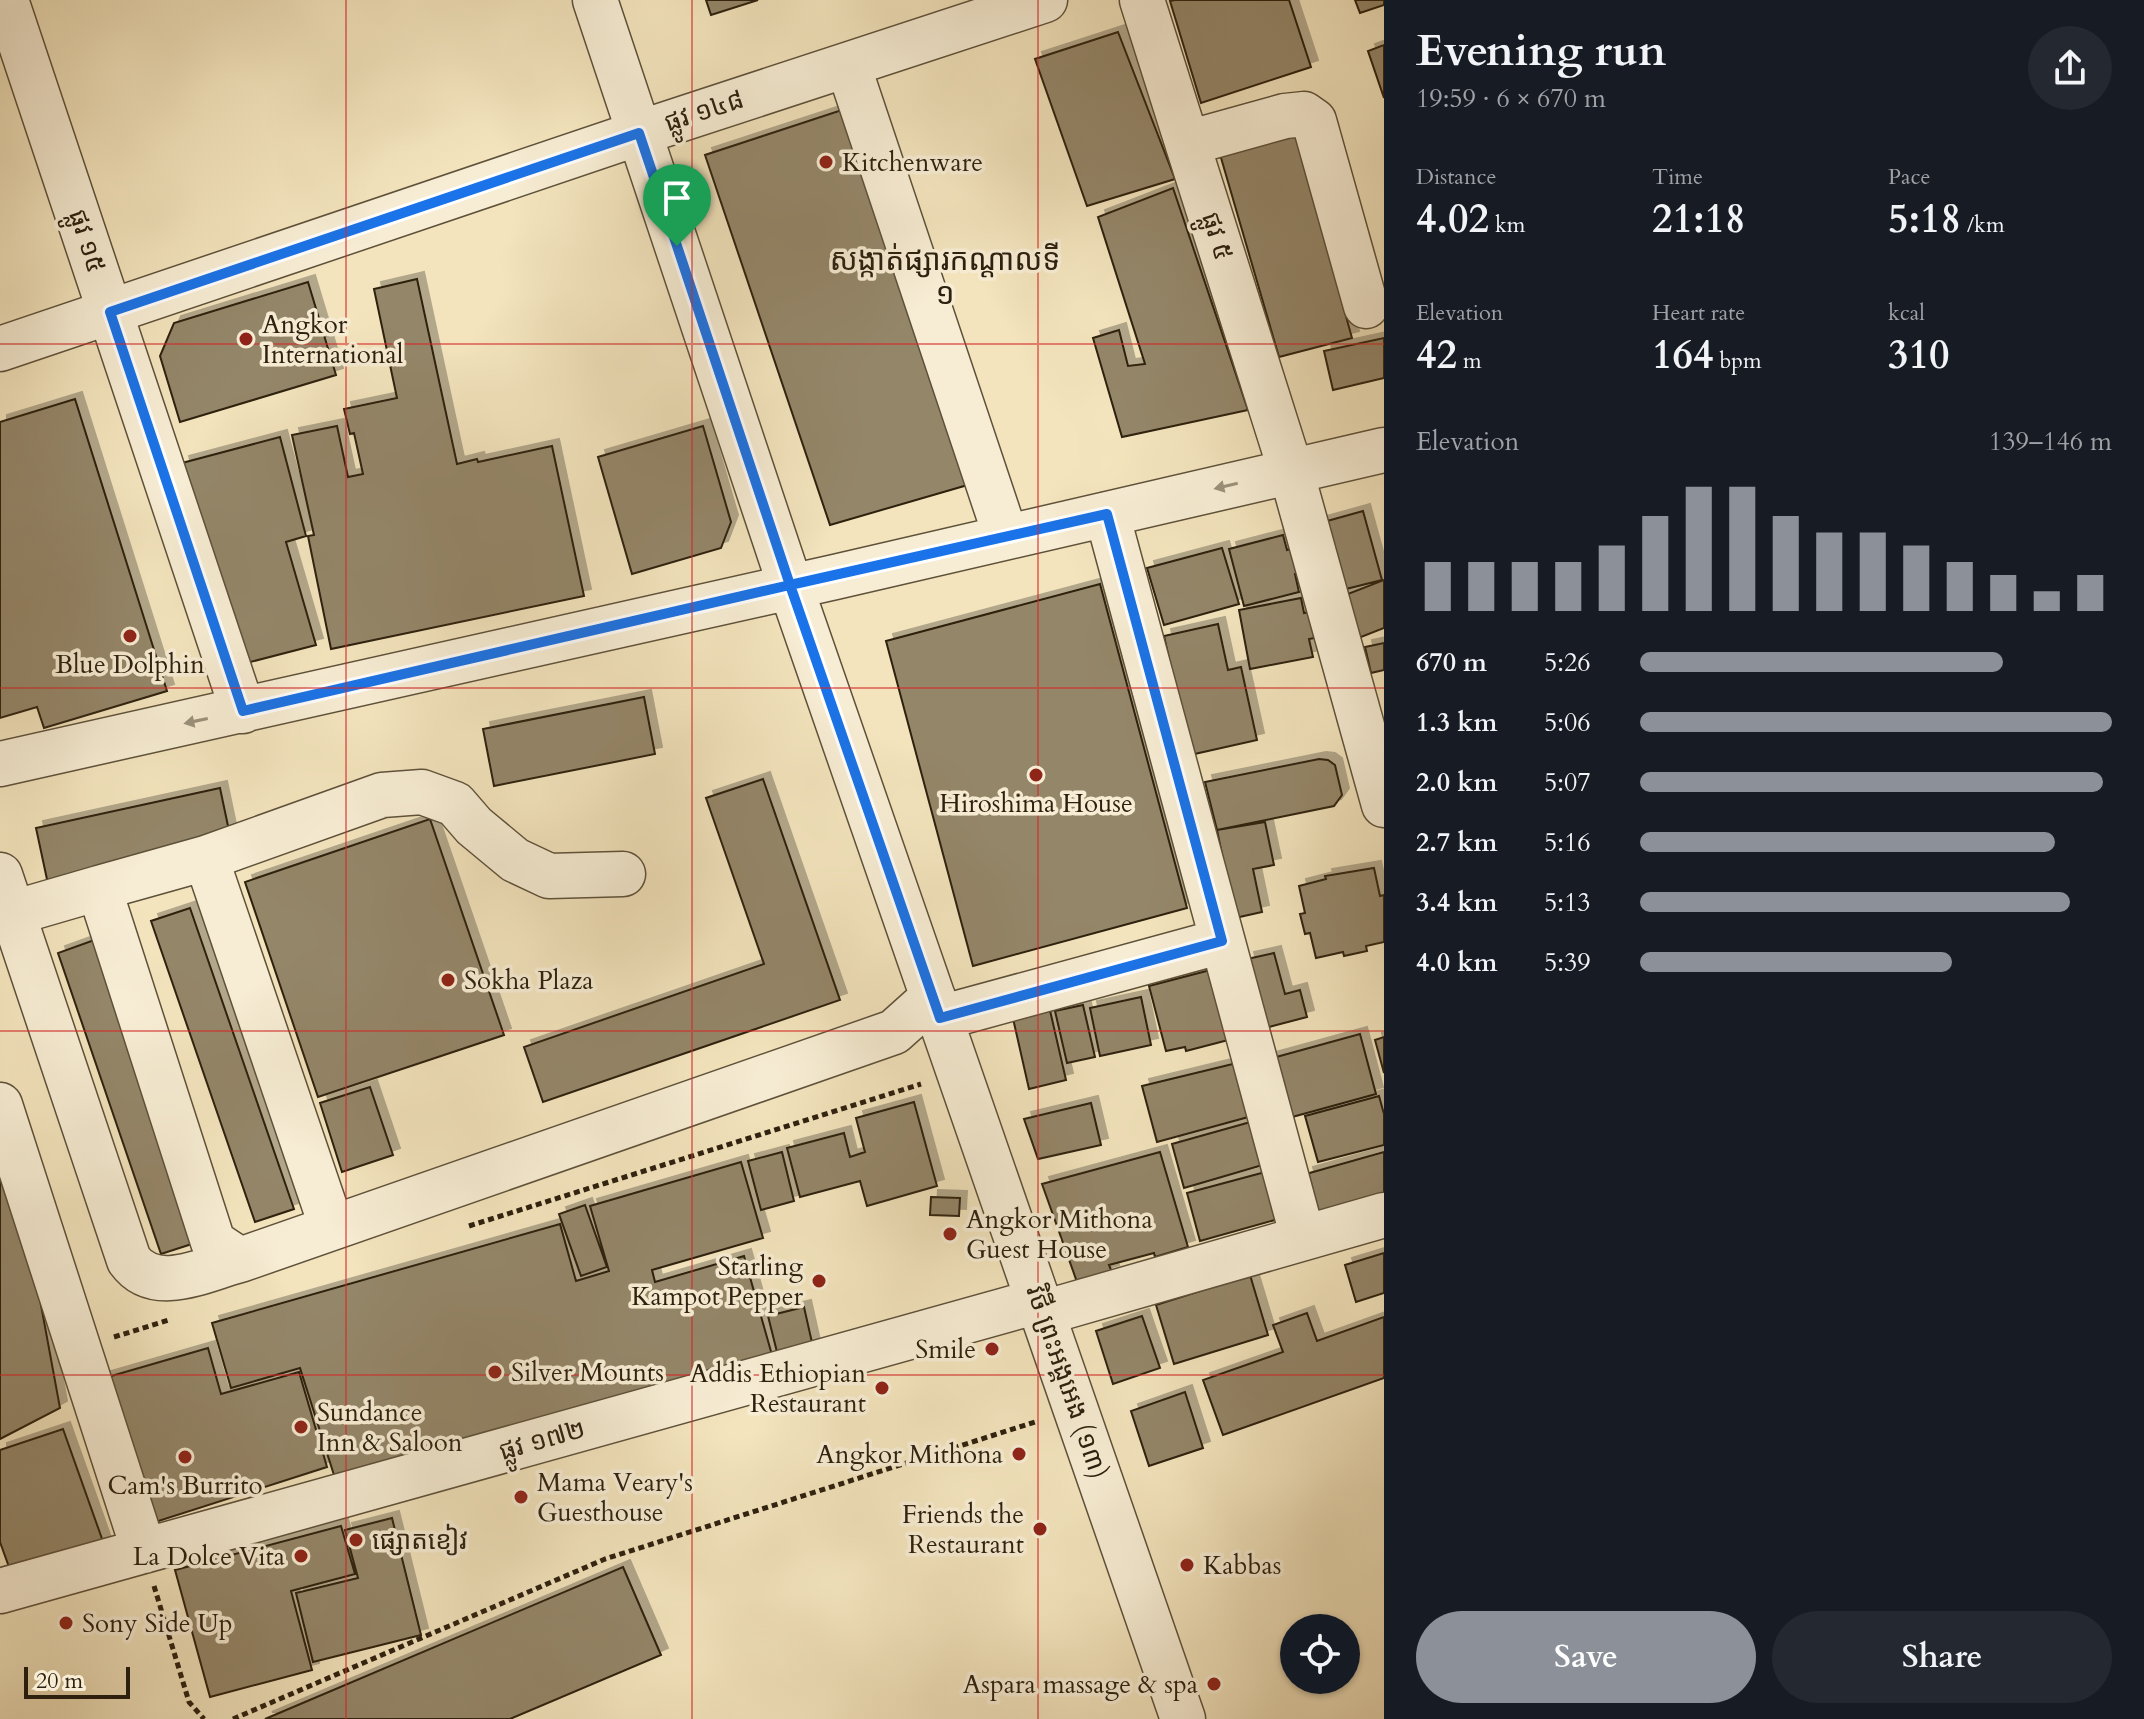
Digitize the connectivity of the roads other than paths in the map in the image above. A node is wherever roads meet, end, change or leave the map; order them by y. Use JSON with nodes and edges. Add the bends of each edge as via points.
{"nodes":[{"id":1,"x":6,"y":0,"type":"edge"},
{"id":2,"x":595,"y":0,"type":"edge"},
{"id":3,"x":1045,"y":0,"type":"edge"},
{"id":4,"x":1142,"y":0,"type":"edge"},
{"id":5,"x":848,"y":65,"type":"junction"},
{"id":6,"x":639,"y":133,"type":"junction"},
{"id":7,"x":1188,"y":143,"type":"junction"},
{"id":8,"x":1366,"y":306,"type":"dead end"},
{"id":9,"x":110,"y":312,"type":"junction"},
{"id":10,"x":0,"y":349,"type":"edge"},
{"id":11,"x":1384,"y":450,"type":"edge"},
{"id":12,"x":1291,"y":471,"type":"junction"},
{"id":13,"x":1107,"y":514,"type":"junction"},
{"id":14,"x":1006,"y":537,"type":"junction"},
{"id":15,"x":790,"y":585,"type":"junction"},
{"id":16,"x":243,"y":711,"type":"junction"},
{"id":17,"x":0,"y":764,"type":"edge"},
{"id":18,"x":1383,"y":798,"type":"edge"},
{"id":19,"x":206,"y":858,"type":"junction"},
{"id":20,"x":623,"y":874,"type":"dead end"},
{"id":21,"x":99,"y":888,"type":"junction"},
{"id":22,"x":6,"y":894,"type":"edge"},
{"id":23,"x":1222,"y":941,"type":"junction"},
{"id":24,"x":937,"y":1008,"type":"junction"},
{"id":25,"x":0,"y":1105,"type":"edge"},
{"id":26,"x":1384,"y":1215,"type":"edge"},
{"id":27,"x":332,"y":1228,"type":"junction"},
{"id":28,"x":1303,"y":1238,"type":"junction"},
{"id":29,"x":240,"y":1260,"type":"junction"},
{"id":30,"x":1041,"y":1307,"type":"junction"},
{"id":31,"x":144,"y":1551,"type":"junction"},
{"id":32,"x":0,"y":1591,"type":"edge"},
{"id":33,"x":1183,"y":1719,"type":"edge"}],
"edges":[{"from":1,"to":9,"type":"street","name":"ផ្លូវ ១៥"},
{"from":2,"to":6,"type":"street","name":"វិថី ព្រះអង្គអេង (១៣)"},
{"from":3,"to":5,"type":"street","name":"ផ្លូវ ១៤៨"},
{"from":4,"to":7,"type":"street","name":"ផ្លូវ ៥"},
{"from":5,"to":6,"type":"street","name":"ផ្លូវ ១៤៨"},
{"from":5,"to":14,"type":"street"},
{"from":6,"to":9,"type":"street","name":"ផ្លូវ ១៤៨"},
{"from":6,"to":15,"type":"street","name":"វិថី ព្រះអង្គអេង (១៣)"},
{"from":7,"to":8,"type":"street","via":[[1285,116],[1304,114],[1314,121]]},
{"from":7,"to":12,"type":"street","name":"ផ្លូវ ៥"},
{"from":9,"to":10,"type":"street","name":"ផ្លូវ ១៤៨"},
{"from":9,"to":16,"type":"street","name":"ផ្លូវ ១៥"},
{"from":11,"to":12,"type":"street"},
{"from":12,"to":13,"type":"street","one_way":true},
{"from":12,"to":18,"type":"street","name":"ផ្លូវ ៥"},
{"from":13,"to":14,"type":"street"},
{"from":13,"to":23,"type":"street"},
{"from":14,"to":15,"type":"street"},
{"from":15,"to":16,"type":"street"},
{"from":15,"to":24,"type":"street","name":"វិថី ព្រះអង្គអេង (១៣)"},
{"from":16,"to":17,"type":"street","one_way":true},
{"from":19,"to":20,"type":"street","via":[[382,795],[422,792],[455,804],[515,860],[549,876]]},
{"from":19,"to":21,"type":"street"},
{"from":19,"to":27,"type":"street"},
{"from":21,"to":22,"type":"street"},
{"from":21,"to":29,"type":"street","via":[[213,1242]]},
{"from":22,"to":29,"type":"street","via":[[129,1260],[137,1271],[155,1279]]},
{"from":23,"to":24,"type":"street"},
{"from":23,"to":28,"type":"street"},
{"from":24,"to":27,"type":"street","via":[[894,1032]]},
{"from":24,"to":30,"type":"street","name":"វិថី ព្រះអង្គអេង (១៣)"},
{"from":25,"to":31,"type":"street"},
{"from":26,"to":28,"type":"street","name":"ផ្លូវ ១៧២"},
{"from":27,"to":29,"type":"street"},
{"from":28,"to":30,"type":"street","name":"ផ្លូវ ១៧២"},
{"from":30,"to":31,"type":"street","name":"ផ្លូវ ១៧២"},
{"from":30,"to":33,"type":"street","name":"វិថី ព្រះអង្គអេង (១៣)"},
{"from":31,"to":32,"type":"street","name":"ផ្លូវ ១៧២"}]}
